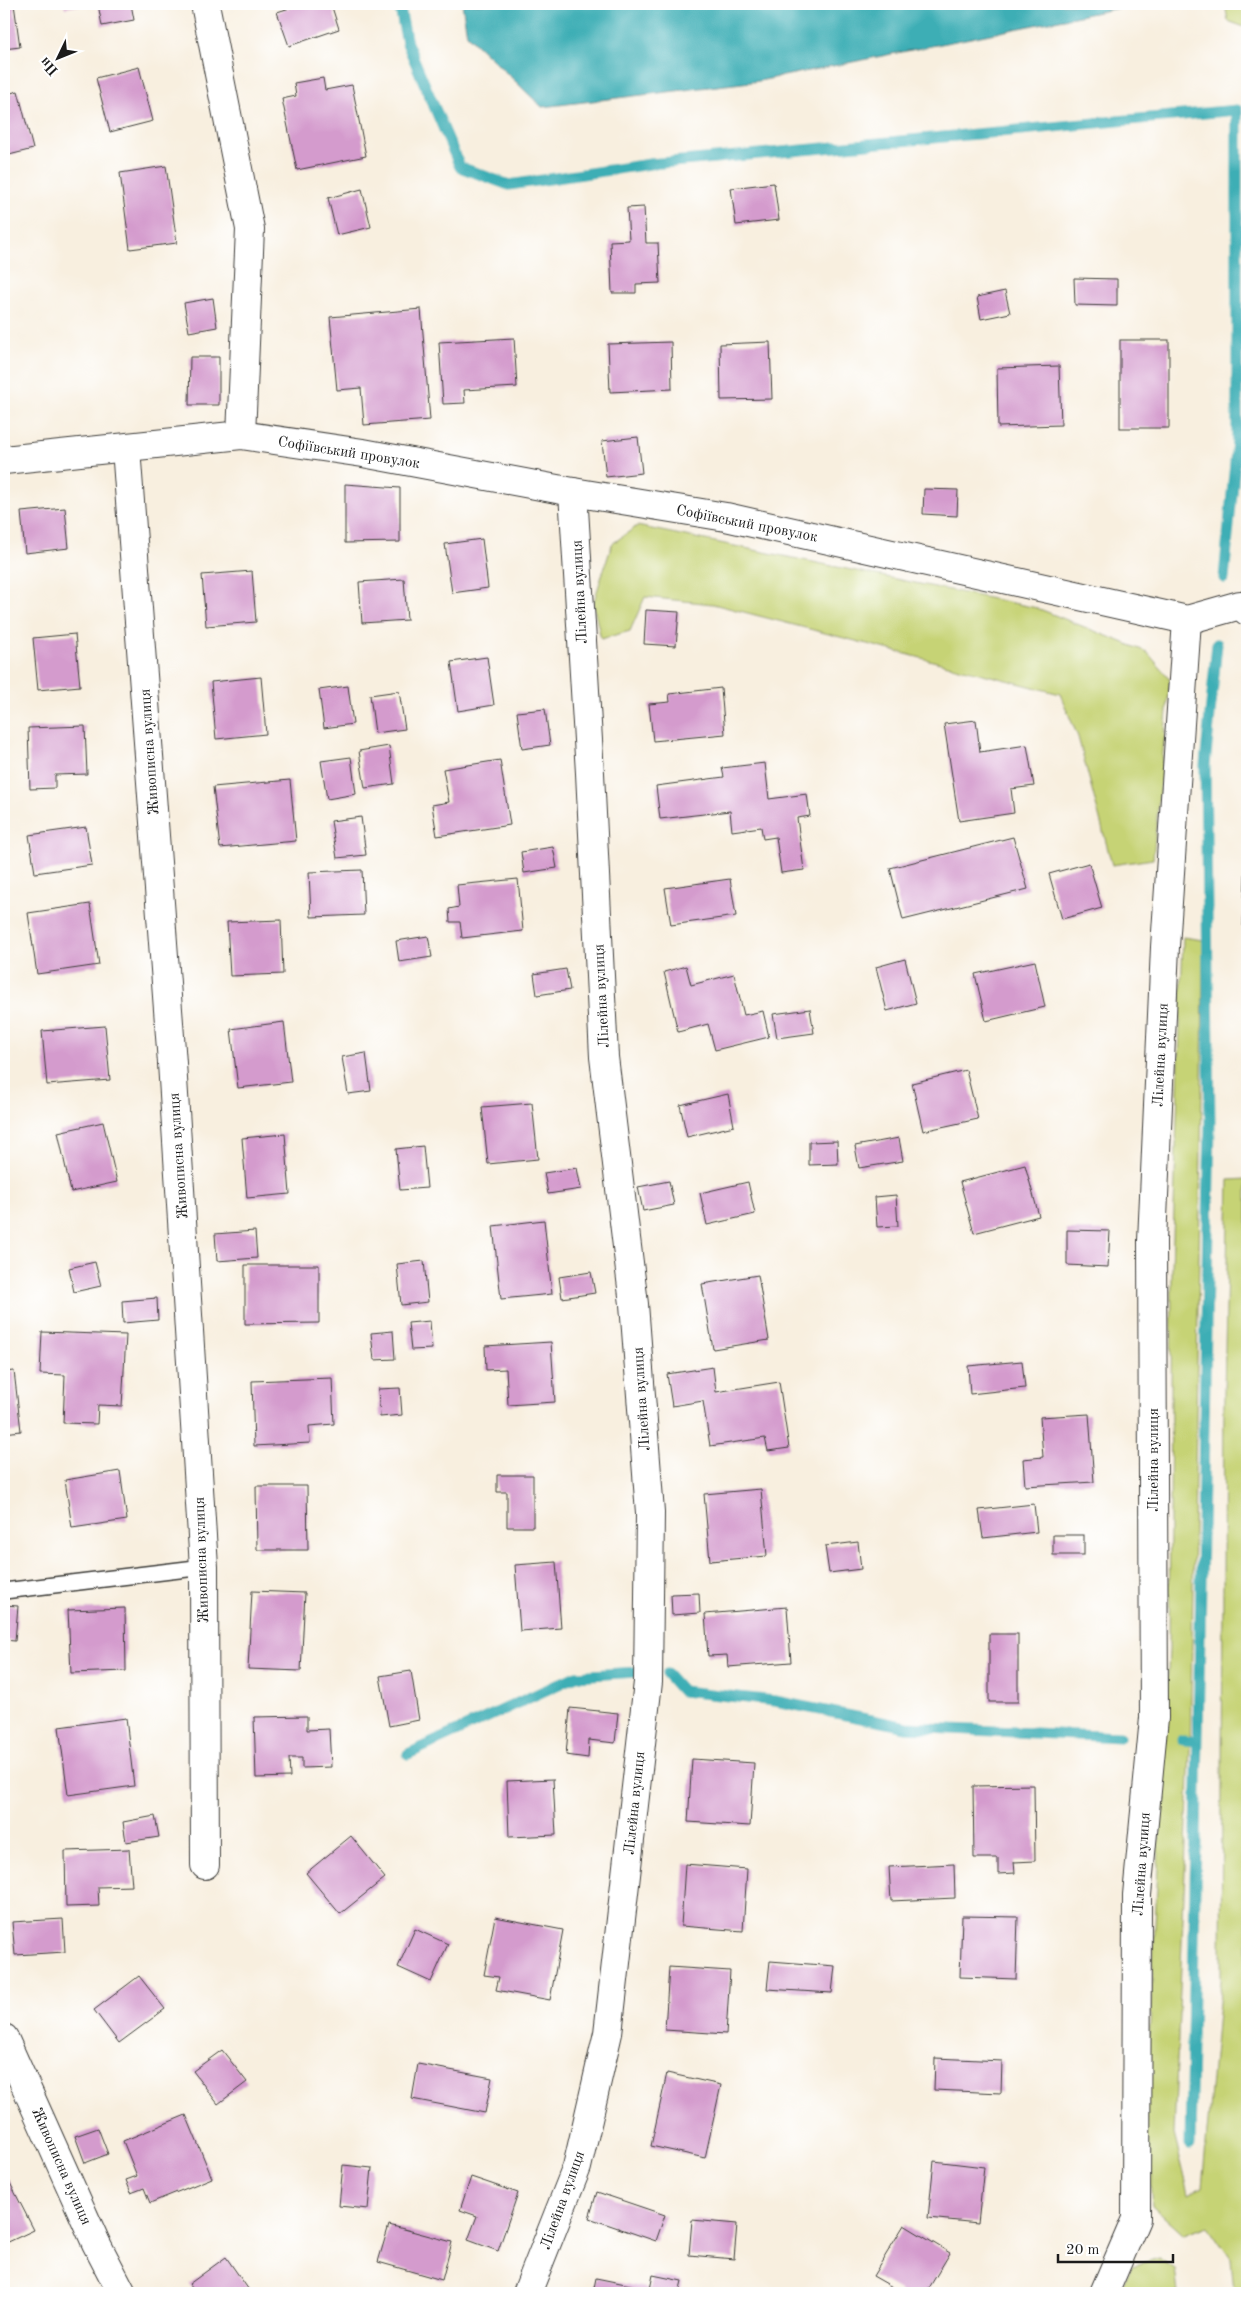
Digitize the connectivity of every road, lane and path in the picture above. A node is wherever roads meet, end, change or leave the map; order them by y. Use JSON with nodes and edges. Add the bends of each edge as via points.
{"nodes":[{"id":1,"x":205,"y":4,"type":"edge"},
{"id":2,"x":240,"y":435,"type":"junction"},
{"id":3,"x":126,"y":448,"type":"junction"},
{"id":4,"x":4,"y":460,"type":"edge"},
{"id":5,"x":573,"y":492,"type":"junction"},
{"id":6,"x":1247,"y":611,"type":"edge"},
{"id":7,"x":1187,"y":620,"type":"junction"},
{"id":8,"x":204,"y":1567,"type":"junction"},
{"id":9,"x":4,"y":1592,"type":"edge"},
{"id":10,"x":205,"y":1865,"type":"dead end"},
{"id":11,"x":4,"y":2038,"type":"edge"},
{"id":12,"x":122,"y":2293,"type":"edge"},
{"id":13,"x":527,"y":2293,"type":"edge"},
{"id":14,"x":1104,"y":2293,"type":"edge"}],
"edges":[{"from":1,"to":2,"type":"street","via":[[250,229]]},
{"from":2,"to":3,"type":"street","name":"Софіївський провулок"},
{"from":2,"to":5,"type":"street","name":"Софіївський провулок","via":[[363,453]]},
{"from":3,"to":4,"type":"street","name":"Софіївський провулок"},
{"from":3,"to":8,"type":"street","name":"Живописна вулиця","via":[[172,1064]]},
{"from":5,"to":7,"type":"street","name":"Софіївський провулок","via":[[726,517]]},
{"from":5,"to":13,"type":"street","name":"Лілейна вулиця","via":[[604,1057],[634,1304],[650,1513],[648,1682],[608,2034],[577,2167]]},
{"from":6,"to":7,"type":"street","name":"Софіївський провулок","via":[[1240,605]]},
{"from":7,"to":14,"type":"street","name":"Лілейна вулиця","via":[[1165,947],[1152,1241],[1154,1718],[1137,1895],[1136,2219]]},
{"from":8,"to":9,"type":"lane"},
{"from":8,"to":10,"type":"street","name":"Живописна вулиця"},
{"from":11,"to":12,"type":"street","name":"Живописна вулиця","via":[[96,2243]]}]}
